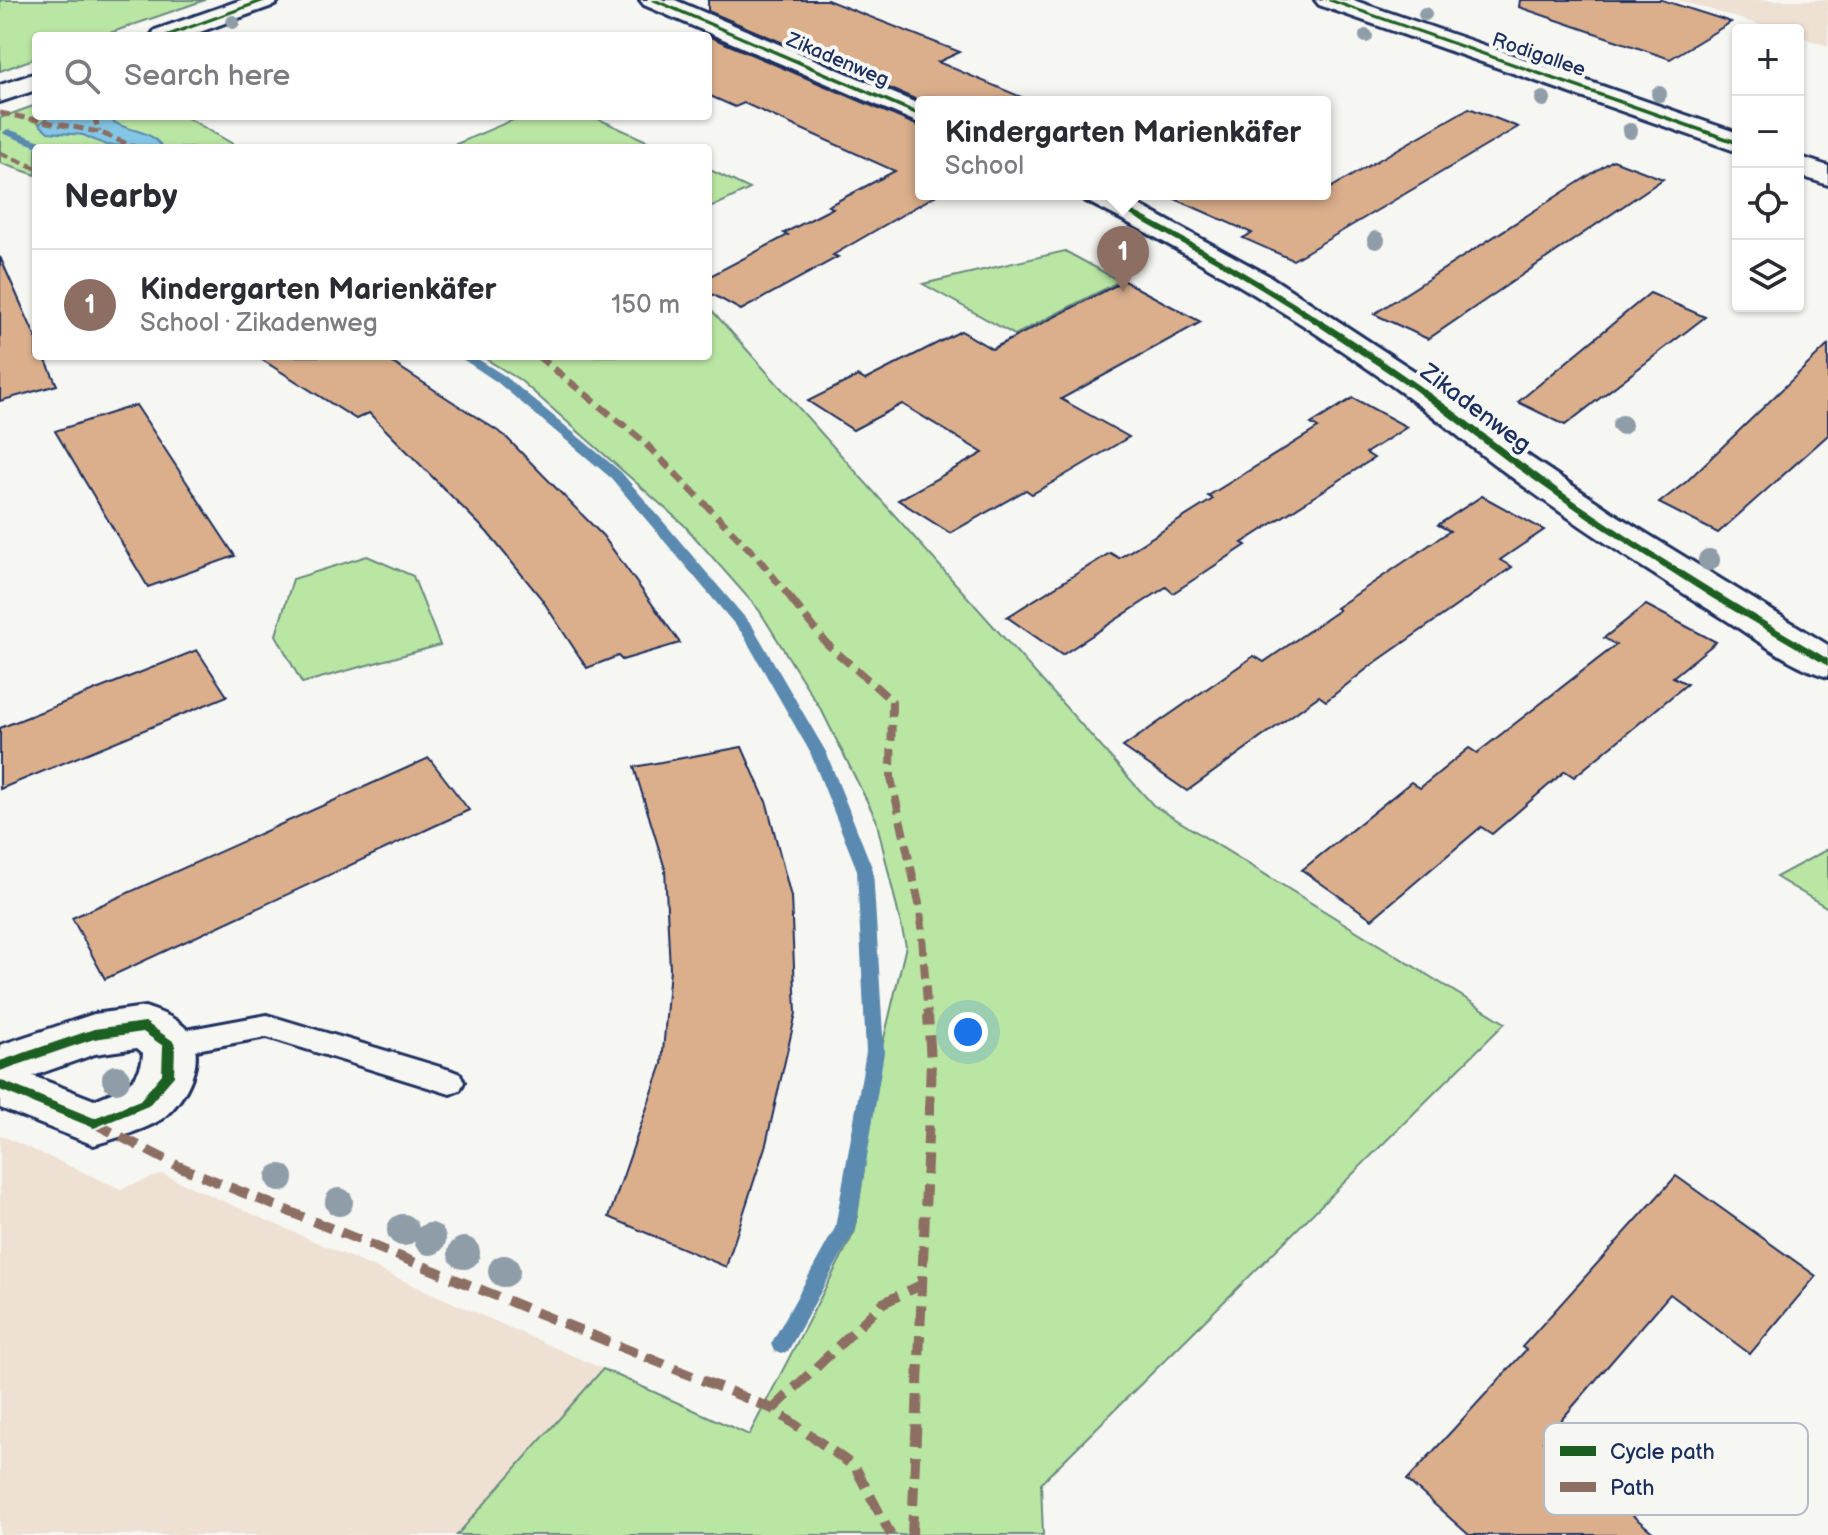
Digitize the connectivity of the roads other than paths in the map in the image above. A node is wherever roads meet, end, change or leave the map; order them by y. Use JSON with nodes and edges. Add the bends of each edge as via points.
{"nodes":[{"id":1,"x":266,"y":0,"type":"edge"},
{"id":2,"x":653,"y":0,"type":"edge"},
{"id":3,"x":1328,"y":0,"type":"edge"},
{"id":4,"x":175,"y":32,"type":"edge"},
{"id":5,"x":32,"y":82,"type":"edge"},
{"id":6,"x":0,"y":94,"type":"edge"},
{"id":7,"x":915,"y":112,"type":"edge"},
{"id":8,"x":1732,"y":141,"type":"edge"},
{"id":9,"x":1804,"y":167,"type":"edge"},
{"id":10,"x":1828,"y":176,"type":"edge"},
{"id":11,"x":1107,"y":200,"type":"edge"},
{"id":12,"x":1828,"y":663,"type":"edge"},
{"id":13,"x":169,"y":1044,"type":"junction"},
{"id":14,"x":0,"y":1066,"type":"edge"},
{"id":15,"x":450,"y":1082,"type":"dead end"},
{"id":16,"x":0,"y":1085,"type":"edge"}],
"edges":[{"from":1,"to":4,"type":"street"},
{"from":2,"to":7,"type":"street","name":"Zikadenweg"},
{"from":3,"to":8,"type":"street","name":"Rodigallee"},
{"from":5,"to":6,"type":"street"},
{"from":9,"to":10,"type":"street"},
{"from":11,"to":12,"type":"street","name":"Zikadenweg","via":[[1280,297],[1417,388],[1544,483]]},
{"from":13,"to":14,"type":"street","via":[[145,1027],[94,1034]]},
{"from":13,"to":15,"type":"lane","via":[[267,1026]]},
{"from":13,"to":16,"type":"street","via":[[168,1076],[144,1103],[94,1123]]}]}
